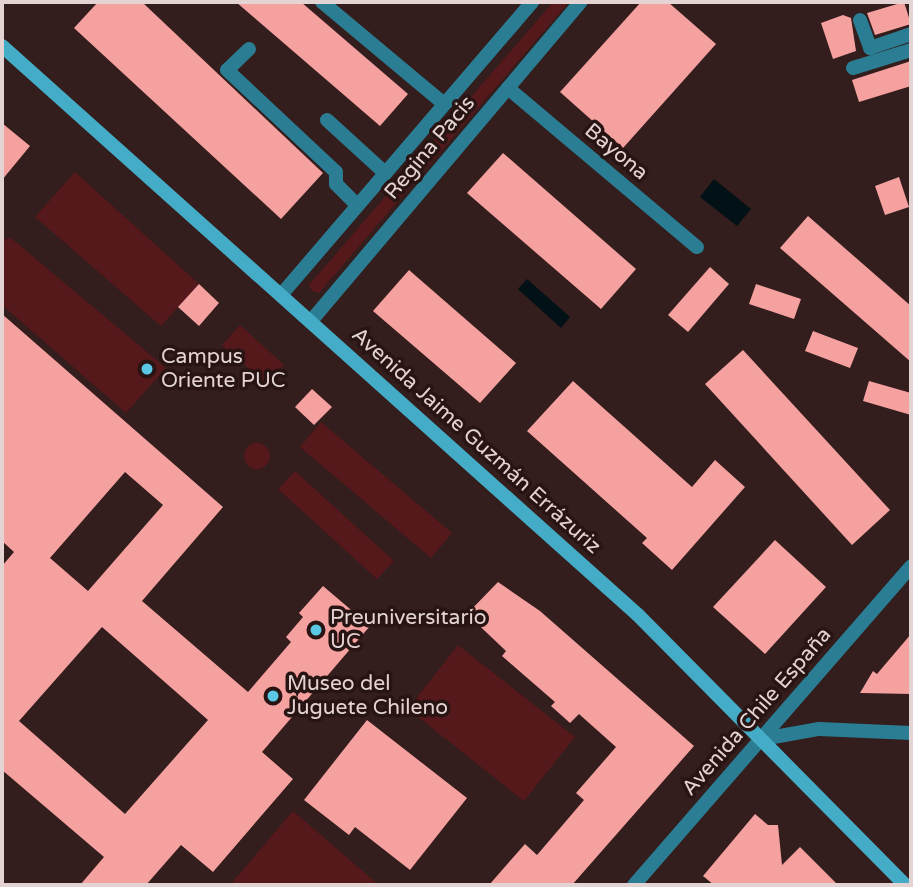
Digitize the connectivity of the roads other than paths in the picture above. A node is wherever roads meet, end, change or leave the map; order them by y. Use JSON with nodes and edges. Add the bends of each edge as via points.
{"nodes":[{"id":1,"x":321,"y":2,"type":"edge"},
{"id":2,"x":532,"y":2,"type":"edge"},
{"id":3,"x":581,"y":2,"type":"edge"},
{"id":4,"x":860,"y":20,"type":"dead end"},
{"id":5,"x":911,"y":34,"type":"edge"},
{"id":6,"x":2,"y":46,"type":"edge"},
{"id":7,"x":249,"y":49,"type":"dead end"},
{"id":8,"x":911,"y":50,"type":"edge"},
{"id":9,"x":853,"y":68,"type":"dead end"},
{"id":10,"x":508,"y":88,"type":"junction"},
{"id":11,"x":444,"y":104,"type":"junction"},
{"id":12,"x":327,"y":120,"type":"dead end"},
{"id":13,"x":385,"y":173,"type":"junction"},
{"id":14,"x":357,"y":205,"type":"junction"},
{"id":15,"x":697,"y":247,"type":"dead end"},
{"id":16,"x":281,"y":295,"type":"junction"},
{"id":17,"x":312,"y":321,"type":"junction"},
{"id":18,"x":911,"y":566,"type":"edge"},
{"id":19,"x":911,"y":733,"type":"edge"},
{"id":20,"x":762,"y":738,"type":"junction"},
{"id":21,"x":634,"y":885,"type":"edge"},
{"id":22,"x":905,"y":885,"type":"edge"}],
"edges":[{"from":1,"to":11,"type":"street"},
{"from":2,"to":11,"type":"street","name":"Regina Pacis"},
{"from":3,"to":10,"type":"street","name":"Regina Pacis"},
{"from":4,"to":5,"type":"street","via":[[870,48]]},
{"from":6,"to":16,"type":"main road","name":"Avenida Jaime Guzmán Errázuriz"},
{"from":7,"to":14,"type":"street","via":[[227,71],[336,172],[336,184]]},
{"from":8,"to":9,"type":"street"},
{"from":10,"to":15,"type":"street","name":"Bayona"},
{"from":10,"to":17,"type":"street","name":"Regina Pacis"},
{"from":11,"to":13,"type":"street","name":"Regina Pacis"},
{"from":12,"to":13,"type":"street"},
{"from":13,"to":14,"type":"street","name":"Regina Pacis"},
{"from":14,"to":16,"type":"street","name":"Regina Pacis"},
{"from":16,"to":17,"type":"main road","name":"Avenida Jaime Guzmán Errázuriz"},
{"from":17,"to":20,"type":"main road","name":"Avenida Jaime Guzmán Errázuriz","via":[[638,615]]},
{"from":18,"to":20,"type":"street","name":"Avenida Chile España"},
{"from":19,"to":20,"type":"street","via":[[819,729]]},
{"from":20,"to":21,"type":"street","name":"Avenida Chile España"},
{"from":20,"to":22,"type":"main road","name":"Avenida Jaime Guzmán Errázuriz"}]}
